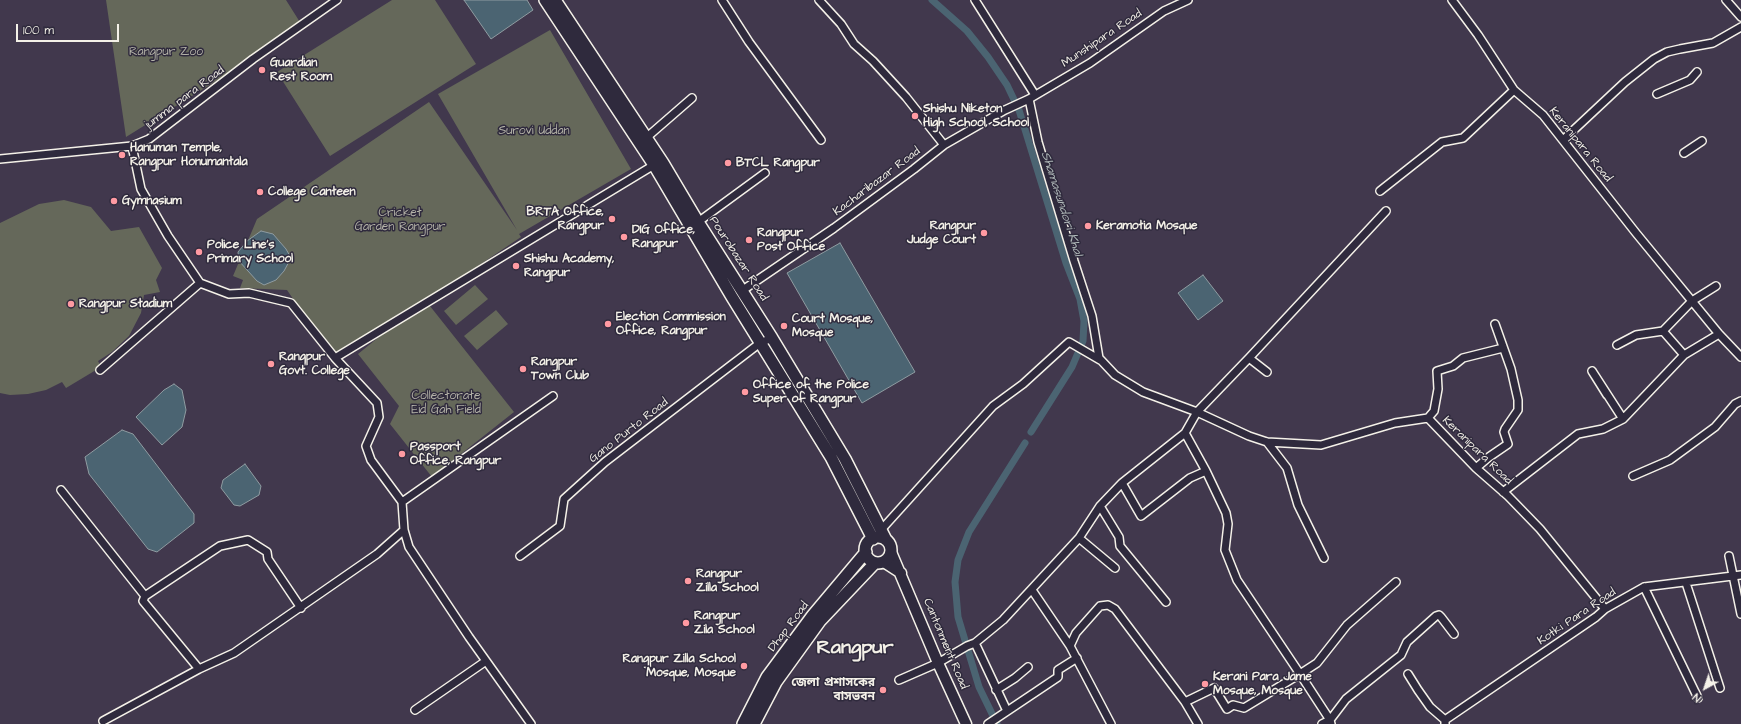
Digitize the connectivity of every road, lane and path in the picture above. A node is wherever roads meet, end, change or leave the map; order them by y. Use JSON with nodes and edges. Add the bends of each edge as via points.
{"nodes":[{"id":1,"x":337,"y":0,"type":"edge"},
{"id":2,"x":544,"y":0,"type":"edge"},
{"id":3,"x":555,"y":0,"type":"edge"},
{"id":4,"x":722,"y":0,"type":"edge"},
{"id":5,"x":819,"y":0,"type":"edge"},
{"id":6,"x":975,"y":0,"type":"edge"},
{"id":7,"x":1188,"y":0,"type":"edge"},
{"id":8,"x":1452,"y":0,"type":"edge"},
{"id":9,"x":1726,"y":0,"type":"edge"},
{"id":10,"x":1741,"y":16,"type":"edge"},
{"id":11,"x":1741,"y":27,"type":"edge"},
{"id":12,"x":1697,"y":72,"type":"dead end"},
{"id":13,"x":1514,"y":90,"type":"junction"},
{"id":14,"x":1657,"y":94,"type":"dead end"},
{"id":15,"x":1032,"y":97,"type":"junction"},
{"id":16,"x":692,"y":98,"type":"dead end"},
{"id":17,"x":646,"y":138,"type":"junction"},
{"id":18,"x":821,"y":140,"type":"dead end"},
{"id":19,"x":1563,"y":140,"type":"junction"},
{"id":20,"x":1702,"y":141,"type":"dead end"},
{"id":21,"x":1038,"y":142,"type":"junction"},
{"id":22,"x":1030,"y":144,"type":"dead end"},
{"id":23,"x":944,"y":145,"type":"junction"},
{"id":24,"x":132,"y":146,"type":"junction"},
{"id":25,"x":1684,"y":153,"type":"dead end"},
{"id":26,"x":0,"y":159,"type":"edge"},
{"id":27,"x":654,"y":165,"type":"junction"},
{"id":28,"x":765,"y":173,"type":"dead end"},
{"id":29,"x":1380,"y":191,"type":"dead end"},
{"id":30,"x":1054,"y":194,"type":"junction"},
{"id":31,"x":1046,"y":195,"type":"dead end"},
{"id":32,"x":1386,"y":211,"type":"dead end"},
{"id":33,"x":698,"y":222,"type":"junction"},
{"id":34,"x":1074,"y":261,"type":"junction"},
{"id":35,"x":1066,"y":263,"type":"dead end"},
{"id":36,"x":200,"y":282,"type":"junction"},
{"id":37,"x":1716,"y":286,"type":"dead end"},
{"id":38,"x":743,"y":290,"type":"junction"},
{"id":39,"x":1692,"y":300,"type":"junction"},
{"id":40,"x":1495,"y":324,"type":"dead end"},
{"id":41,"x":1663,"y":331,"type":"junction"},
{"id":42,"x":1719,"y":334,"type":"junction"},
{"id":43,"x":772,"y":338,"type":"junction"},
{"id":44,"x":760,"y":343,"type":"junction"},
{"id":45,"x":1617,"y":345,"type":"dead end"},
{"id":46,"x":1503,"y":348,"type":"junction"},
{"id":47,"x":1684,"y":354,"type":"junction"},
{"id":48,"x":1741,"y":357,"type":"edge"},
{"id":49,"x":335,"y":358,"type":"junction"},
{"id":50,"x":1249,"y":358,"type":"junction"},
{"id":51,"x":1100,"y":360,"type":"junction"},
{"id":52,"x":100,"y":370,"type":"dead end"},
{"id":53,"x":1267,"y":372,"type":"dead end"},
{"id":54,"x":1607,"y":395,"type":"dead end"},
{"id":55,"x":553,"y":396,"type":"dead end"},
{"id":56,"x":1741,"y":401,"type":"edge"},
{"id":57,"x":1200,"y":413,"type":"junction"},
{"id":58,"x":1428,"y":418,"type":"junction"},
{"id":59,"x":1623,"y":419,"type":"junction"},
{"id":60,"x":1185,"y":433,"type":"junction"},
{"id":61,"x":1267,"y":442,"type":"junction"},
{"id":62,"x":1476,"y":468,"type":"junction"},
{"id":63,"x":1206,"y":471,"type":"junction"},
{"id":64,"x":1633,"y":476,"type":"dead end"},
{"id":65,"x":1122,"y":483,"type":"junction"},
{"id":66,"x":60,"y":490,"type":"dead end"},
{"id":67,"x":1503,"y":492,"type":"junction"},
{"id":68,"x":402,"y":502,"type":"junction"},
{"id":69,"x":1100,"y":506,"type":"junction"},
{"id":70,"x":404,"y":530,"type":"junction"},
{"id":71,"x":881,"y":530,"type":"junction"},
{"id":72,"x":1080,"y":538,"type":"junction"},
{"id":73,"x":873,"y":539,"type":"junction"},
{"id":74,"x":886,"y":540,"type":"junction"},
{"id":75,"x":866,"y":552,"type":"junction"},
{"id":76,"x":891,"y":552,"type":"junction"},
{"id":77,"x":520,"y":556,"type":"dead end"},
{"id":78,"x":1728,"y":556,"type":"dead end"},
{"id":79,"x":1324,"y":558,"type":"dead end"},
{"id":80,"x":879,"y":562,"type":"junction"},
{"id":81,"x":1115,"y":568,"type":"dead end"},
{"id":82,"x":901,"y":573,"type":"junction"},
{"id":83,"x":1741,"y":574,"type":"edge"},
{"id":84,"x":1733,"y":576,"type":"junction"},
{"id":85,"x":1396,"y":582,"type":"dead end"},
{"id":86,"x":1686,"y":583,"type":"junction"},
{"id":87,"x":1644,"y":587,"type":"junction"},
{"id":88,"x":1032,"y":590,"type":"junction"},
{"id":89,"x":145,"y":596,"type":"junction"},
{"id":90,"x":1166,"y":602,"type":"dead end"},
{"id":91,"x":301,"y":608,"type":"junction"},
{"id":92,"x":1605,"y":609,"type":"junction"},
{"id":93,"x":1741,"y":614,"type":"edge"},
{"id":94,"x":1454,"y":634,"type":"dead end"},
{"id":95,"x":975,"y":643,"type":"junction"},
{"id":96,"x":1070,"y":646,"type":"junction"},
{"id":97,"x":1076,"y":658,"type":"junction"},
{"id":98,"x":486,"y":661,"type":"junction"},
{"id":99,"x":938,"y":663,"type":"junction"},
{"id":100,"x":1028,"y":667,"type":"dead end"},
{"id":101,"x":199,"y":669,"type":"junction"},
{"id":102,"x":1300,"y":674,"type":"junction"},
{"id":103,"x":1408,"y":674,"type":"dead end"},
{"id":104,"x":899,"y":680,"type":"dead end"},
{"id":105,"x":1720,"y":688,"type":"dead end"},
{"id":106,"x":996,"y":690,"type":"junction"},
{"id":107,"x":1698,"y":698,"type":"dead end"},
{"id":108,"x":1185,"y":702,"type":"junction"},
{"id":109,"x":415,"y":710,"type":"dead end"},
{"id":110,"x":1006,"y":711,"type":"junction"},
{"id":111,"x":103,"y":721,"type":"dead end"},
{"id":112,"x":1331,"y":722,"type":"edge"},
{"id":113,"x":1445,"y":722,"type":"edge"},
{"id":114,"x":531,"y":724,"type":"edge"},
{"id":115,"x":743,"y":724,"type":"edge"},
{"id":116,"x":754,"y":724,"type":"edge"},
{"id":117,"x":966,"y":724,"type":"edge"},
{"id":118,"x":988,"y":724,"type":"edge"},
{"id":119,"x":1111,"y":724,"type":"edge"},
{"id":120,"x":1198,"y":724,"type":"edge"},
{"id":121,"x":1322,"y":724,"type":"edge"}],
"edges":[{"from":1,"to":24,"type":"street","name":"jumma para Road","via":[[253,59],[149,139]]},
{"from":2,"to":27,"type":"highway","name":"Pourobazar Road"},
{"from":3,"to":17,"type":"highway","name":"Pourobazar Road"},
{"from":4,"to":18,"type":"street","via":[[749,42]]},
{"from":5,"to":23,"type":"street","via":[[841,24],[854,44],[906,97]]},
{"from":6,"to":15,"type":"street"},
{"from":7,"to":15,"type":"street","name":"Munshipara Road","via":[[1164,11],[1090,63]]},
{"from":8,"to":13,"type":"street","name":"Keranipara Road"},
{"from":9,"to":10,"type":"street"},
{"from":11,"to":19,"type":"street","via":[[1713,42],[1667,52],[1654,59],[1625,82]]},
{"from":12,"to":14,"type":"street","via":[[1690,80]]},
{"from":13,"to":19,"type":"street","name":"Keranipara Road","via":[[1543,115]]},
{"from":13,"to":29,"type":"street","via":[[1463,138],[1442,142]]},
{"from":15,"to":21,"type":"street"},
{"from":15,"to":23,"type":"street","name":"Kacharibazar Road"},
{"from":16,"to":17,"type":"street"},
{"from":17,"to":33,"type":"highway","name":"Pourobazar Road"},
{"from":19,"to":39,"type":"street","name":"Keranipara Road"},
{"from":20,"to":25,"type":"street"},
{"from":21,"to":22,"type":"street"},
{"from":21,"to":30,"type":"street"},
{"from":23,"to":38,"type":"street","name":"Kacharibazar Road","via":[[834,228]]},
{"from":24,"to":26,"type":"street","name":"jumma para Road"},
{"from":24,"to":36,"type":"street","via":[[141,189],[168,236]]},
{"from":27,"to":44,"type":"highway","name":"Pourobazar Road"},
{"from":27,"to":49,"type":"street"},
{"from":28,"to":33,"type":"street"},
{"from":30,"to":31,"type":"street"},
{"from":30,"to":34,"type":"street"},
{"from":32,"to":50,"type":"street"},
{"from":33,"to":38,"type":"highway","name":"Pourobazar Road"},
{"from":34,"to":35,"type":"street"},
{"from":34,"to":51,"type":"street","via":[[1092,316]]},
{"from":36,"to":49,"type":"street","via":[[229,294],[249,293],[291,303]]},
{"from":36,"to":52,"type":"street"},
{"from":37,"to":39,"type":"street"},
{"from":38,"to":43,"type":"highway","name":"Pourobazar Road"},
{"from":39,"to":41,"type":"street"},
{"from":39,"to":42,"type":"street","name":"Keranipara Road"},
{"from":40,"to":46,"type":"street"},
{"from":41,"to":45,"type":"street","via":[[1636,335]]},
{"from":41,"to":47,"type":"street"},
{"from":42,"to":47,"type":"street"},
{"from":42,"to":48,"type":"street","name":"Keranipara Road"},
{"from":43,"to":44,"type":"street","name":"Gano Purto Road"},
{"from":43,"to":71,"type":"highway","name":"Pourobazar Road","via":[[845,459]]},
{"from":44,"to":73,"type":"highway","name":"Pourobazar Road","via":[[831,457]]},
{"from":44,"to":77,"type":"street","name":"Gano Purto Road","via":[[606,462],[564,499],[560,526]]},
{"from":46,"to":58,"type":"street","via":[[1463,358],[1453,366],[1437,371],[1438,389],[1434,411]]},
{"from":46,"to":62,"type":"street","via":[[1511,369],[1518,410],[1504,432],[1508,444]]},
{"from":47,"to":59,"type":"street"},
{"from":49,"to":68,"type":"street","via":[[377,403],[379,417],[366,446],[371,460]]},
{"from":50,"to":53,"type":"street"},
{"from":50,"to":57,"type":"street"},
{"from":51,"to":57,"type":"street","name":"Keranipara Road","via":[[1115,375],[1143,392]]},
{"from":51,"to":71,"type":"street","name":"Keranipara Road","via":[[1069,342],[1023,384],[993,406]]},
{"from":54,"to":59,"type":"street","via":[[1592,372]]},
{"from":55,"to":68,"type":"street"},
{"from":56,"to":64,"type":"street","via":[[1735,404],[1715,427],[1670,460]]},
{"from":57,"to":60,"type":"street"},
{"from":57,"to":61,"type":"street","name":"Keranipara Road"},
{"from":58,"to":61,"type":"street","name":"Keranipara Road","via":[[1395,423],[1321,445]]},
{"from":58,"to":62,"type":"street","name":"Keranipara Road"},
{"from":59,"to":67,"type":"street","via":[[1603,429],[1578,434]]},
{"from":60,"to":63,"type":"street"},
{"from":60,"to":65,"type":"street"},
{"from":61,"to":79,"type":"street","via":[[1287,468],[1298,505]]},
{"from":62,"to":67,"type":"street","name":"Keranipara Road"},
{"from":63,"to":65,"type":"street","via":[[1190,478],[1140,516]]},
{"from":63,"to":102,"type":"street","via":[[1226,514],[1228,524],[1225,550],[1237,580]]},
{"from":65,"to":69,"type":"street"},
{"from":66,"to":89,"type":"street"},
{"from":67,"to":92,"type":"street","name":"Keranipara Road","via":[[1540,529]]},
{"from":68,"to":70,"type":"street"},
{"from":69,"to":72,"type":"street"},
{"from":69,"to":90,"type":"street","via":[[1119,537],[1120,546]]},
{"from":70,"to":91,"type":"street","via":[[377,554]]},
{"from":70,"to":98,"type":"street","via":[[409,547]]},
{"from":71,"to":74,"type":"highway","name":"Pourobazar Road"},
{"from":72,"to":81,"type":"street"},
{"from":72,"to":88,"type":"street"},
{"from":73,"to":74,"type":"highway"},
{"from":73,"to":75,"type":"highway","name":"Dhap Road","via":[[866,547]]},
{"from":74,"to":76,"type":"highway"},
{"from":75,"to":80,"type":"highway","via":[[867,557]]},
{"from":75,"to":115,"type":"highway","name":"Dhap Road","via":[[812,615],[767,677]]},
{"from":76,"to":80,"type":"highway","name":"Dhap Road","via":[[890,556]]},
{"from":76,"to":82,"type":"main road","name":"Cantonment Road"},
{"from":78,"to":84,"type":"street"},
{"from":80,"to":82,"type":"main road"},
{"from":80,"to":116,"type":"highway","name":"Dhap Road","via":[[820,621],[776,682]]},
{"from":82,"to":99,"type":"main road","name":"Cantonment Road"},
{"from":83,"to":84,"type":"street","name":"Kotki Para Road"},
{"from":84,"to":86,"type":"street","name":"Kotki Para Road"},
{"from":84,"to":93,"type":"street"},
{"from":85,"to":102,"type":"street","via":[[1346,625],[1317,663]]},
{"from":86,"to":87,"type":"street","name":"Kotki Para Road"},
{"from":86,"to":105,"type":"street"},
{"from":87,"to":92,"type":"street","name":"Kotki Para Road"},
{"from":87,"to":107,"type":"street"},
{"from":88,"to":95,"type":"street","via":[[1003,620]]},
{"from":88,"to":96,"type":"street"},
{"from":89,"to":91,"type":"street","via":[[220,546],[248,540],[267,552],[268,559]]},
{"from":89,"to":101,"type":"street","via":[[142,601]]},
{"from":91,"to":101,"type":"street","via":[[234,653]]},
{"from":92,"to":113,"type":"street","name":"Kotki Para Road"},
{"from":94,"to":112,"type":"street","via":[[1439,614],[1436,616],[1407,642],[1401,655],[1346,699]]},
{"from":95,"to":99,"type":"street"},
{"from":95,"to":106,"type":"street"},
{"from":96,"to":97,"type":"street"},
{"from":96,"to":108,"type":"street","via":[[1076,633],[1100,606],[1108,605],[1115,609]]},
{"from":97,"to":110,"type":"street","via":[[1058,670],[1058,677]]},
{"from":97,"to":119,"type":"street"},
{"from":98,"to":109,"type":"street"},
{"from":98,"to":114,"type":"street"},
{"from":99,"to":104,"type":"street"},
{"from":99,"to":117,"type":"main road","name":"Cantonment Road"},
{"from":100,"to":106,"type":"street"},
{"from":101,"to":111,"type":"street"},
{"from":102,"to":108,"type":"street","via":[[1244,708],[1232,705],[1226,709],[1214,688]]},
{"from":102,"to":112,"type":"street"},
{"from":103,"to":113,"type":"street","via":[[1430,707]]},
{"from":106,"to":110,"type":"street"},
{"from":108,"to":120,"type":"street"},
{"from":110,"to":118,"type":"street"},
{"from":112,"to":121,"type":"street"}]}
